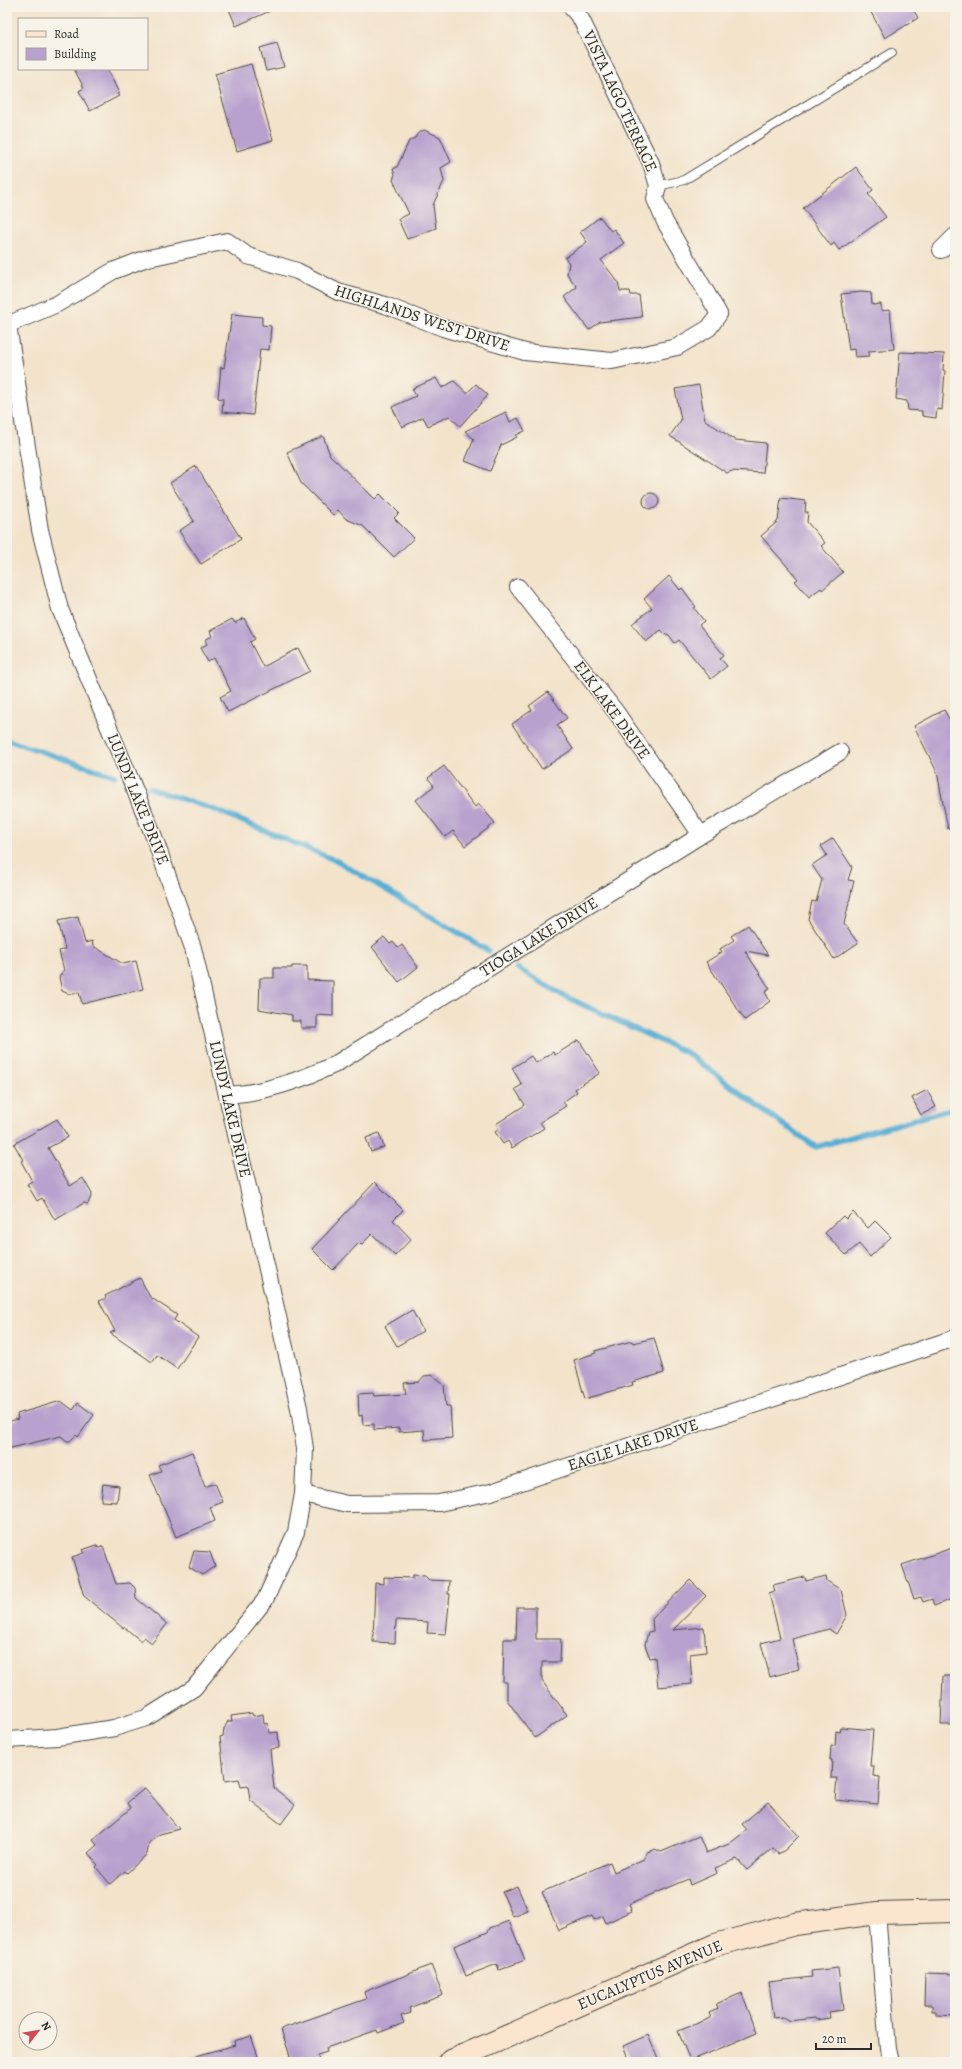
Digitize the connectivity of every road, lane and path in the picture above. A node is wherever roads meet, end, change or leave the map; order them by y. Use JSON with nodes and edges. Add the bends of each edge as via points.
{"nodes":[{"id":1,"x":572,"y":7,"type":"edge"},
{"id":2,"x":892,"y":53,"type":"dead end"},
{"id":3,"x":657,"y":192,"type":"junction"},
{"id":4,"x":955,"y":236,"type":"edge"},
{"id":5,"x":941,"y":250,"type":"dead end"},
{"id":6,"x":8,"y":325,"type":"edge"},
{"id":7,"x":518,"y":587,"type":"dead end"},
{"id":8,"x":840,"y":752,"type":"dead end"},
{"id":9,"x":701,"y":835,"type":"junction"},
{"id":10,"x":227,"y":1095,"type":"junction"},
{"id":11,"x":955,"y":1338,"type":"edge"},
{"id":12,"x":302,"y":1494,"type":"junction"},
{"id":13,"x":7,"y":1740,"type":"edge"},
{"id":14,"x":955,"y":1911,"type":"edge"},
{"id":15,"x":877,"y":1913,"type":"junction"},
{"id":16,"x":449,"y":2062,"type":"edge"},
{"id":17,"x":891,"y":2062,"type":"edge"}],
"edges":[{"from":1,"to":3,"type":"street","name":"VISTA LAGO TERRACE","via":[[581,19],[651,163]]},
{"from":2,"to":3,"type":"lane","via":[[684,180]]},
{"from":3,"to":6,"type":"street","name":"HIGHLANDS WEST DRIVE","via":[[665,222],[719,314],[708,328],[677,347],[612,361],[525,352],[444,328],[385,305],[338,292],[297,271],[248,256],[227,241],[138,261],[113,271],[57,304]]},
{"from":4,"to":5,"type":"street"},
{"from":6,"to":10,"type":"street","name":"LUNDY LAKE DRIVE","via":[[40,530],[60,609],[153,834],[193,948]]},
{"from":7,"to":9,"type":"street","name":"ELK LAKE DRIVE","via":[[616,712]]},
{"from":8,"to":9,"type":"street","name":"TIOGA LAKE DRIVE"},
{"from":9,"to":10,"type":"street","name":"TIOGA LAKE DRIVE","via":[[334,1065],[303,1079],[248,1094]]},
{"from":10,"to":12,"type":"street","name":"LUNDY LAKE DRIVE","via":[[299,1408],[305,1449]]},
{"from":11,"to":12,"type":"street","name":"EAGLE LAKE DRIVE","via":[[491,1492],[439,1503],[347,1504]]},
{"from":12,"to":13,"type":"street","name":"LUNDY LAKE DRIVE","via":[[296,1532],[266,1600],[194,1688],[146,1718],[114,1728],[57,1737]]},
{"from":14,"to":15,"type":"street","name":"EUCALYPTUS AVENUE"},
{"from":15,"to":16,"type":"street","name":"EUCALYPTUS AVENUE","via":[[795,1924],[714,1945]]},
{"from":15,"to":17,"type":"street"}]}
